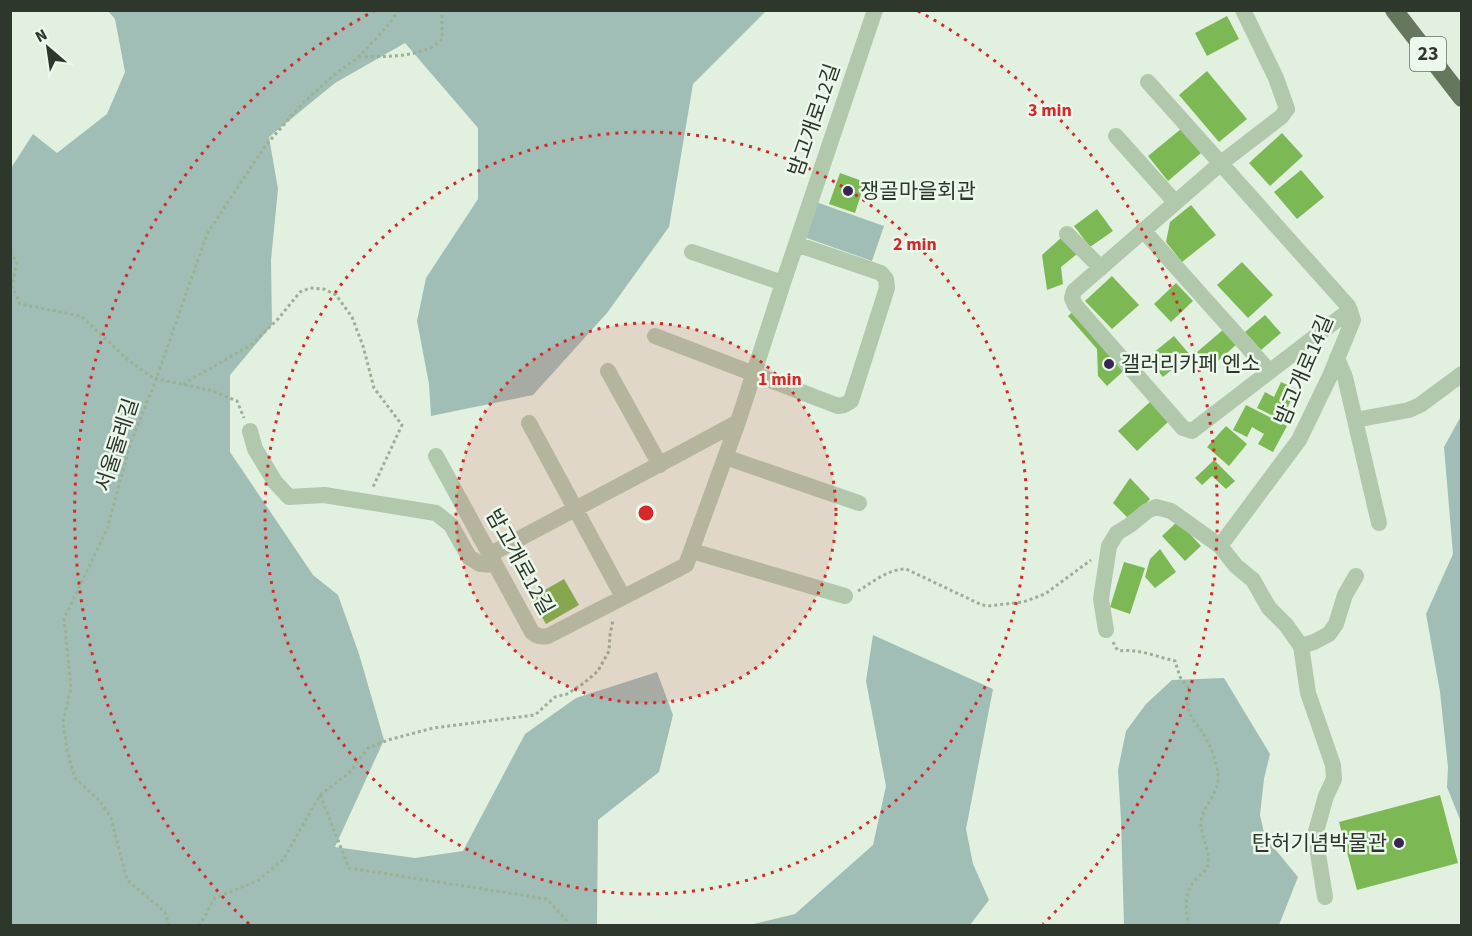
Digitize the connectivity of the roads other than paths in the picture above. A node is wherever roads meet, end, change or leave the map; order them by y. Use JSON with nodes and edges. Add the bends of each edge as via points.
{"nodes":[{"id":1,"x":875,"y":10,"type":"edge"},
{"id":2,"x":1243,"y":10,"type":"edge"},
{"id":3,"x":1394,"y":10,"type":"edge"},
{"id":4,"x":1148,"y":82,"type":"dead end"},
{"id":5,"x":1461,"y":98,"type":"edge"},
{"id":6,"x":1116,"y":136,"type":"dead end"},
{"id":7,"x":1221,"y":163,"type":"junction"},
{"id":8,"x":1175,"y":202,"type":"junction"},
{"id":9,"x":1143,"y":230,"type":"junction"},
{"id":10,"x":1067,"y":234,"type":"dead end"},
{"id":11,"x":796,"y":244,"type":"junction"},
{"id":12,"x":692,"y":252,"type":"dead end"},
{"id":13,"x":1101,"y":268,"type":"junction"},
{"id":14,"x":783,"y":283,"type":"junction"},
{"id":15,"x":1350,"y":310,"type":"junction"},
{"id":16,"x":655,"y":336,"type":"dead end"},
{"id":17,"x":1337,"y":358,"type":"junction"},
{"id":18,"x":608,"y":371,"type":"dead end"},
{"id":19,"x":1269,"y":371,"type":"junction"},
{"id":20,"x":754,"y":374,"type":"junction"},
{"id":21,"x":1461,"y":374,"type":"edge"},
{"id":22,"x":1355,"y":420,"type":"junction"},
{"id":23,"x":738,"y":422,"type":"junction"},
{"id":24,"x":529,"y":423,"type":"dead end"},
{"id":25,"x":250,"y":431,"type":"road end"},
{"id":26,"x":436,"y":456,"type":"dead end"},
{"id":27,"x":725,"y":457,"type":"junction"},
{"id":28,"x":660,"y":465,"type":"junction"},
{"id":29,"x":859,"y":503,"type":"dead end"},
{"id":30,"x":574,"y":509,"type":"junction"},
{"id":31,"x":1379,"y":523,"type":"dead end"},
{"id":32,"x":1220,"y":546,"type":"junction"},
{"id":33,"x":692,"y":551,"type":"junction"},
{"id":34,"x":492,"y":560,"type":"junction"},
{"id":35,"x":1356,"y":576,"type":"dead end"},
{"id":36,"x":845,"y":596,"type":"road end"},
{"id":37,"x":619,"y":599,"type":"junction"},
{"id":38,"x":1106,"y":630,"type":"road end"},
{"id":39,"x":1301,"y":646,"type":"junction"},
{"id":40,"x":1326,"y":897,"type":"dead end"}],
"edges":[{"from":1,"to":11,"type":"street","name":"밤고개로12길"},
{"from":2,"to":7,"type":"street","via":[[1287,109]]},
{"from":3,"to":5,"type":"main road","number":"23"},
{"from":4,"to":7,"type":"street","name":"밤고개로14길"},
{"from":6,"to":8,"type":"street"},
{"from":7,"to":8,"type":"street"},
{"from":7,"to":15,"type":"street","name":"밤고개로14길"},
{"from":8,"to":9,"type":"street"},
{"from":9,"to":13,"type":"street"},
{"from":9,"to":19,"type":"street","name":"밤고개로14길"},
{"from":10,"to":13,"type":"street"},
{"from":11,"to":14,"type":"street","name":"밤고개로12길"},
{"from":11,"to":20,"type":"street","via":[[880,273],[885,279],[887,288],[851,401],[838,406]]},
{"from":12,"to":14,"type":"street"},
{"from":13,"to":19,"type":"street","via":[[1074,291],[1075,304],[1183,428],[1192,431]]},
{"from":14,"to":20,"type":"street","name":"밤고개로12길"},
{"from":15,"to":17,"type":"street","name":"밤고개로14길","via":[[1353,320]]},
{"from":15,"to":19,"type":"street"},
{"from":16,"to":20,"type":"street"},
{"from":17,"to":22,"type":"street"},
{"from":17,"to":32,"type":"street","name":"밤고개로14길","via":[[1299,440]]},
{"from":18,"to":28,"type":"street"},
{"from":20,"to":23,"type":"street","name":"밤고개로12길"},
{"from":21,"to":22,"type":"street","via":[[1409,410]]},
{"from":22,"to":31,"type":"street"},
{"from":23,"to":27,"type":"street","name":"밤고개로12길"},
{"from":23,"to":28,"type":"street"},
{"from":24,"to":30,"type":"street"},
{"from":25,"to":34,"type":"street","via":[[255,449],[289,497],[324,495],[436,513],[451,525],[469,556],[480,564]]},
{"from":26,"to":34,"type":"street","name":"밤고개로12길"},
{"from":27,"to":29,"type":"street"},
{"from":27,"to":33,"type":"street","name":"밤고개로12길"},
{"from":28,"to":30,"type":"street"},
{"from":30,"to":34,"type":"street"},
{"from":30,"to":37,"type":"street"},
{"from":32,"to":38,"type":"street","via":[[1171,511],[1156,507],[1117,533],[1109,546],[1101,599]]},
{"from":32,"to":39,"type":"street","via":[[1253,580],[1269,608]]},
{"from":33,"to":36,"type":"street"},
{"from":33,"to":37,"type":"street","name":"밤고개로12길","via":[[686,566]]},
{"from":34,"to":37,"type":"street","name":"밤고개로12길","via":[[537,636],[548,636]]},
{"from":35,"to":39,"type":"street","via":[[1329,634]]},
{"from":39,"to":40,"type":"street","via":[[1308,693],[1333,765],[1334,779],[1315,836]]}]}
